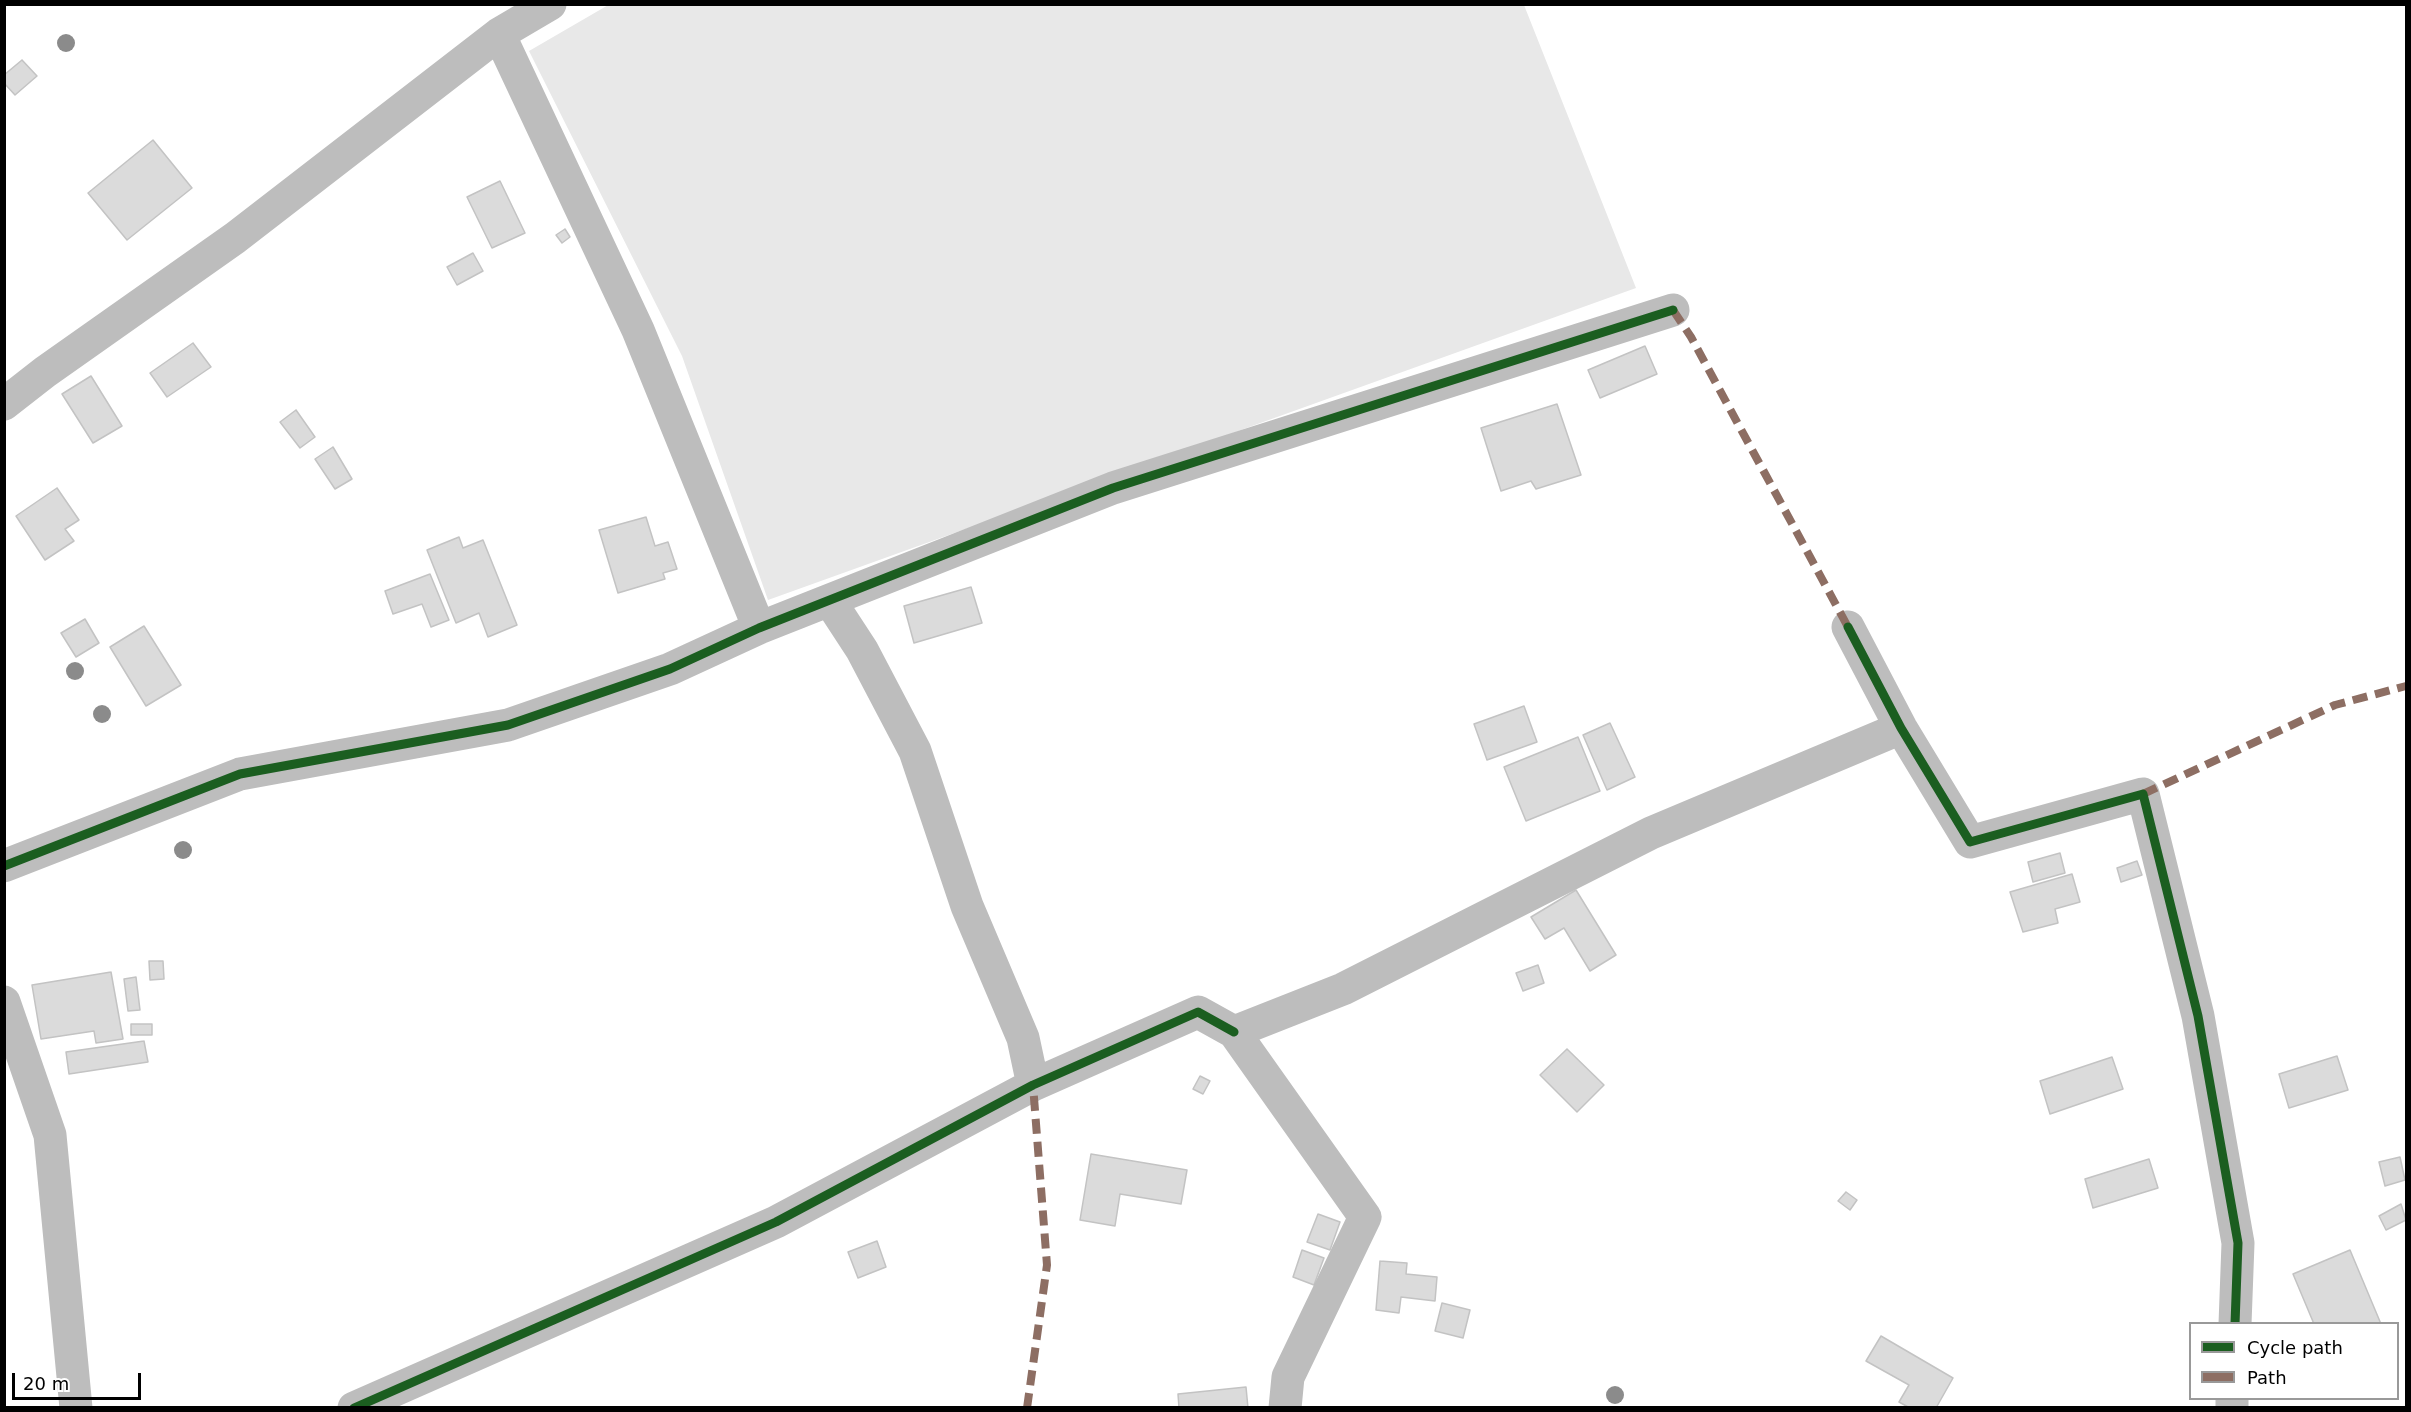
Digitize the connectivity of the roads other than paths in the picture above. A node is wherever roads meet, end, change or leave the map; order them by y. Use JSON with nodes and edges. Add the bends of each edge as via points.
{"nodes":[{"id":1,"x":549,"y":4,"type":"edge"},
{"id":2,"x":499,"y":34,"type":"junction"},
{"id":3,"x":1673,"y":310,"type":"dead end"},
{"id":4,"x":4,"y":404,"type":"edge"},
{"id":5,"x":830,"y":601,"type":"junction"},
{"id":6,"x":1848,"y":627,"type":"dead end"},
{"id":7,"x":759,"y":628,"type":"junction"},
{"id":8,"x":1901,"y":728,"type":"junction"},
{"id":9,"x":4,"y":866,"type":"edge"},
{"id":10,"x":4,"y":1002,"type":"edge"},
{"id":11,"x":1234,"y":1032,"type":"junction"},
{"id":12,"x":1033,"y":1085,"type":"junction"},
{"id":13,"x":2235,"y":1322,"type":"edge"},
{"id":14,"x":76,"y":1407,"type":"edge"},
{"id":15,"x":354,"y":1407,"type":"edge"},
{"id":16,"x":1285,"y":1407,"type":"edge"}],
"edges":[{"from":1,"to":2,"type":"street"},
{"from":2,"to":4,"type":"street","via":[[235,238]]},
{"from":2,"to":7,"type":"street","via":[[638,330]]},
{"from":3,"to":5,"type":"street","via":[[1113,488]]},
{"from":5,"to":7,"type":"street"},
{"from":5,"to":12,"type":"street","via":[[862,650],[915,751],[967,906],[1023,1038]]},
{"from":6,"to":8,"type":"street"},
{"from":7,"to":9,"type":"street","via":[[670,669],[508,725],[240,774]]},
{"from":8,"to":11,"type":"street","via":[[1651,833],[1343,989]]},
{"from":8,"to":13,"type":"street","via":[[1970,842],[2143,794],[2198,1016],[2236,1232]]},
{"from":10,"to":14,"type":"street","via":[[50,1136]]},
{"from":11,"to":12,"type":"street","via":[[1198,1012]]},
{"from":11,"to":16,"type":"street","via":[[1365,1217],[1288,1377]]},
{"from":12,"to":15,"type":"street","via":[[776,1222]]}]}
